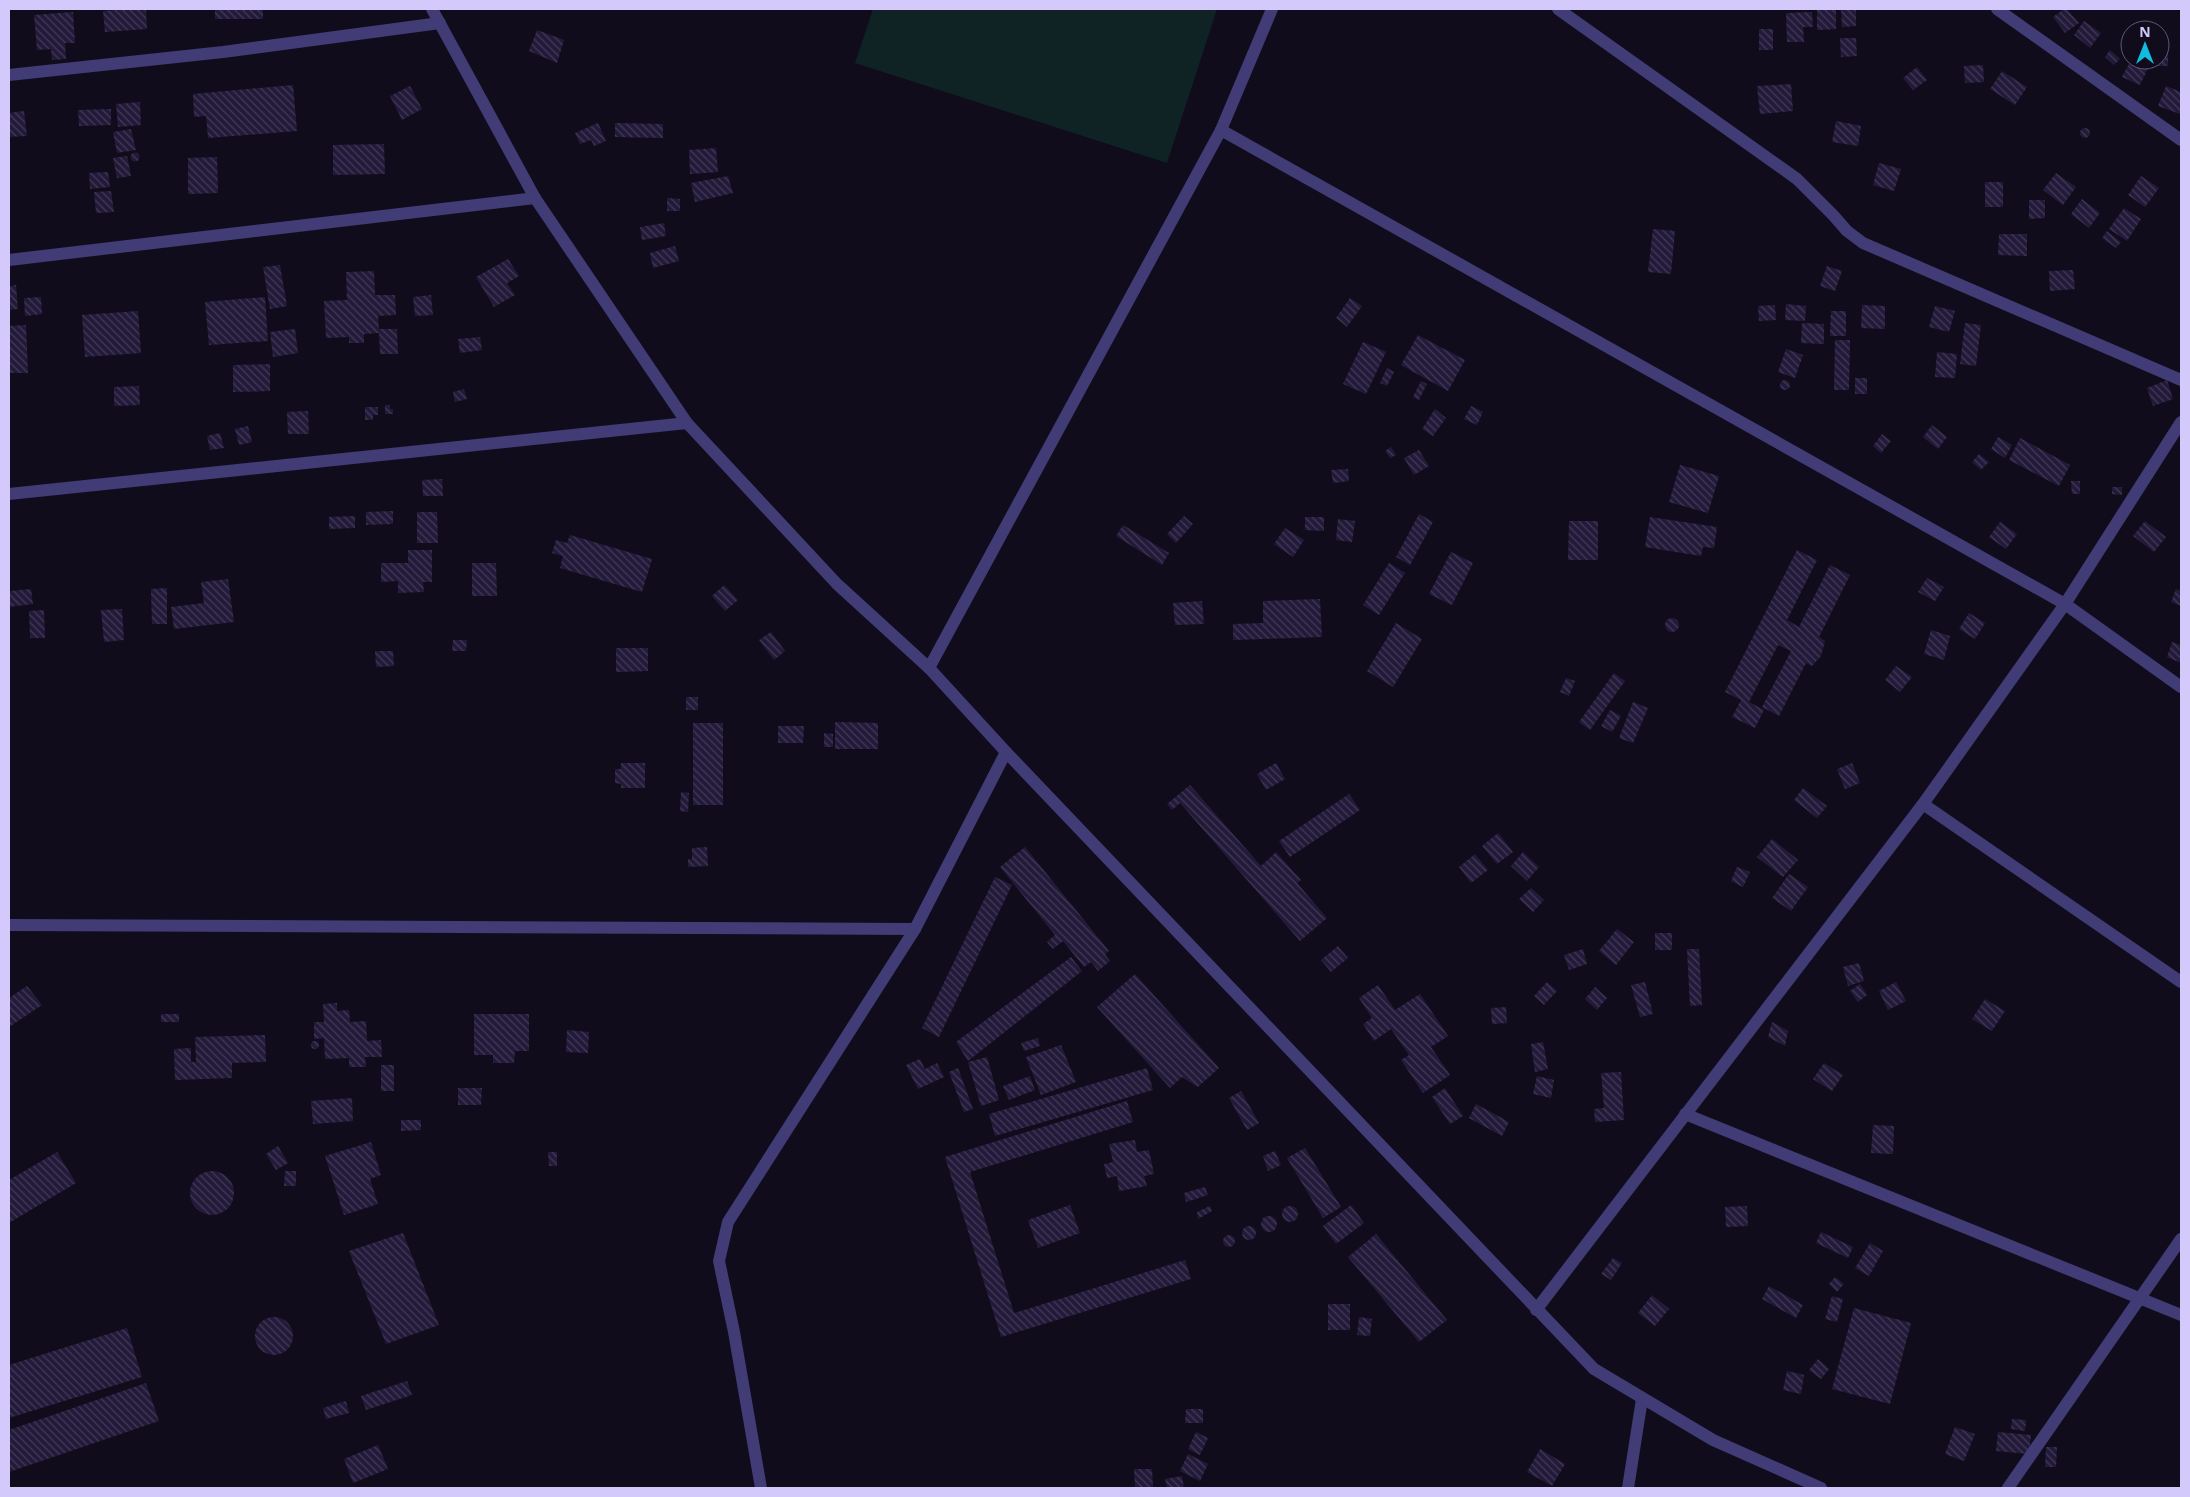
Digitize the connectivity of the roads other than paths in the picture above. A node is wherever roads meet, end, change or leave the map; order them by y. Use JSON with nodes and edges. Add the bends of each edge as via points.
{"nodes":[{"id":1,"x":432,"y":9,"type":"edge"},
{"id":2,"x":1272,"y":9,"type":"edge"},
{"id":3,"x":1558,"y":9,"type":"edge"},
{"id":4,"x":1996,"y":9,"type":"edge"},
{"id":5,"x":440,"y":23,"type":"junction"},
{"id":6,"x":9,"y":75,"type":"edge"},
{"id":7,"x":1221,"y":130,"type":"junction"},
{"id":8,"x":2181,"y":140,"type":"edge"},
{"id":9,"x":535,"y":198,"type":"junction"},
{"id":10,"x":9,"y":260,"type":"edge"},
{"id":11,"x":2181,"y":380,"type":"edge"},
{"id":12,"x":2181,"y":422,"type":"edge"},
{"id":13,"x":687,"y":423,"type":"junction"},
{"id":14,"x":9,"y":494,"type":"edge"},
{"id":15,"x":2065,"y":604,"type":"junction"},
{"id":16,"x":929,"y":668,"type":"junction"},
{"id":17,"x":2181,"y":688,"type":"edge"},
{"id":18,"x":1006,"y":752,"type":"junction"},
{"id":19,"x":1922,"y":804,"type":"junction"},
{"id":20,"x":9,"y":925,"type":"edge"},
{"id":21,"x":914,"y":928,"type":"junction"},
{"id":22,"x":2181,"y":982,"type":"edge"},
{"id":23,"x":1685,"y":1114,"type":"junction"},
{"id":24,"x":2181,"y":1239,"type":"edge"},
{"id":25,"x":2139,"y":1300,"type":"junction"},
{"id":26,"x":1536,"y":1310,"type":"junction"},
{"id":27,"x":2181,"y":1316,"type":"edge"},
{"id":28,"x":1642,"y":1399,"type":"junction"},
{"id":29,"x":761,"y":1488,"type":"edge"},
{"id":30,"x":1628,"y":1488,"type":"edge"},
{"id":31,"x":1821,"y":1488,"type":"edge"},
{"id":32,"x":2008,"y":1488,"type":"edge"}],
"edges":[{"from":1,"to":5,"type":"street"},
{"from":2,"to":7,"type":"street"},
{"from":3,"to":11,"type":"street","via":[[1797,179],[1847,231],[1863,243]]},
{"from":4,"to":8,"type":"street"},
{"from":5,"to":6,"type":"street","via":[[223,52]]},
{"from":5,"to":9,"type":"street"},
{"from":7,"to":15,"type":"street"},
{"from":7,"to":16,"type":"street"},
{"from":9,"to":10,"type":"street"},
{"from":9,"to":13,"type":"street"},
{"from":12,"to":15,"type":"street"},
{"from":13,"to":14,"type":"street"},
{"from":13,"to":16,"type":"street","via":[[838,584]]},
{"from":15,"to":17,"type":"street"},
{"from":15,"to":19,"type":"street"},
{"from":16,"to":18,"type":"street"},
{"from":18,"to":21,"type":"street"},
{"from":18,"to":26,"type":"street"},
{"from":19,"to":22,"type":"street"},
{"from":19,"to":23,"type":"street"},
{"from":20,"to":21,"type":"street"},
{"from":21,"to":29,"type":"street","via":[[728,1222],[719,1261]]},
{"from":23,"to":25,"type":"street"},
{"from":23,"to":26,"type":"street"},
{"from":24,"to":25,"type":"street"},
{"from":25,"to":27,"type":"street"},
{"from":25,"to":32,"type":"street"},
{"from":26,"to":28,"type":"street","via":[[1594,1369]]},
{"from":28,"to":30,"type":"street"},
{"from":28,"to":31,"type":"street","via":[[1713,1440]]}]}
